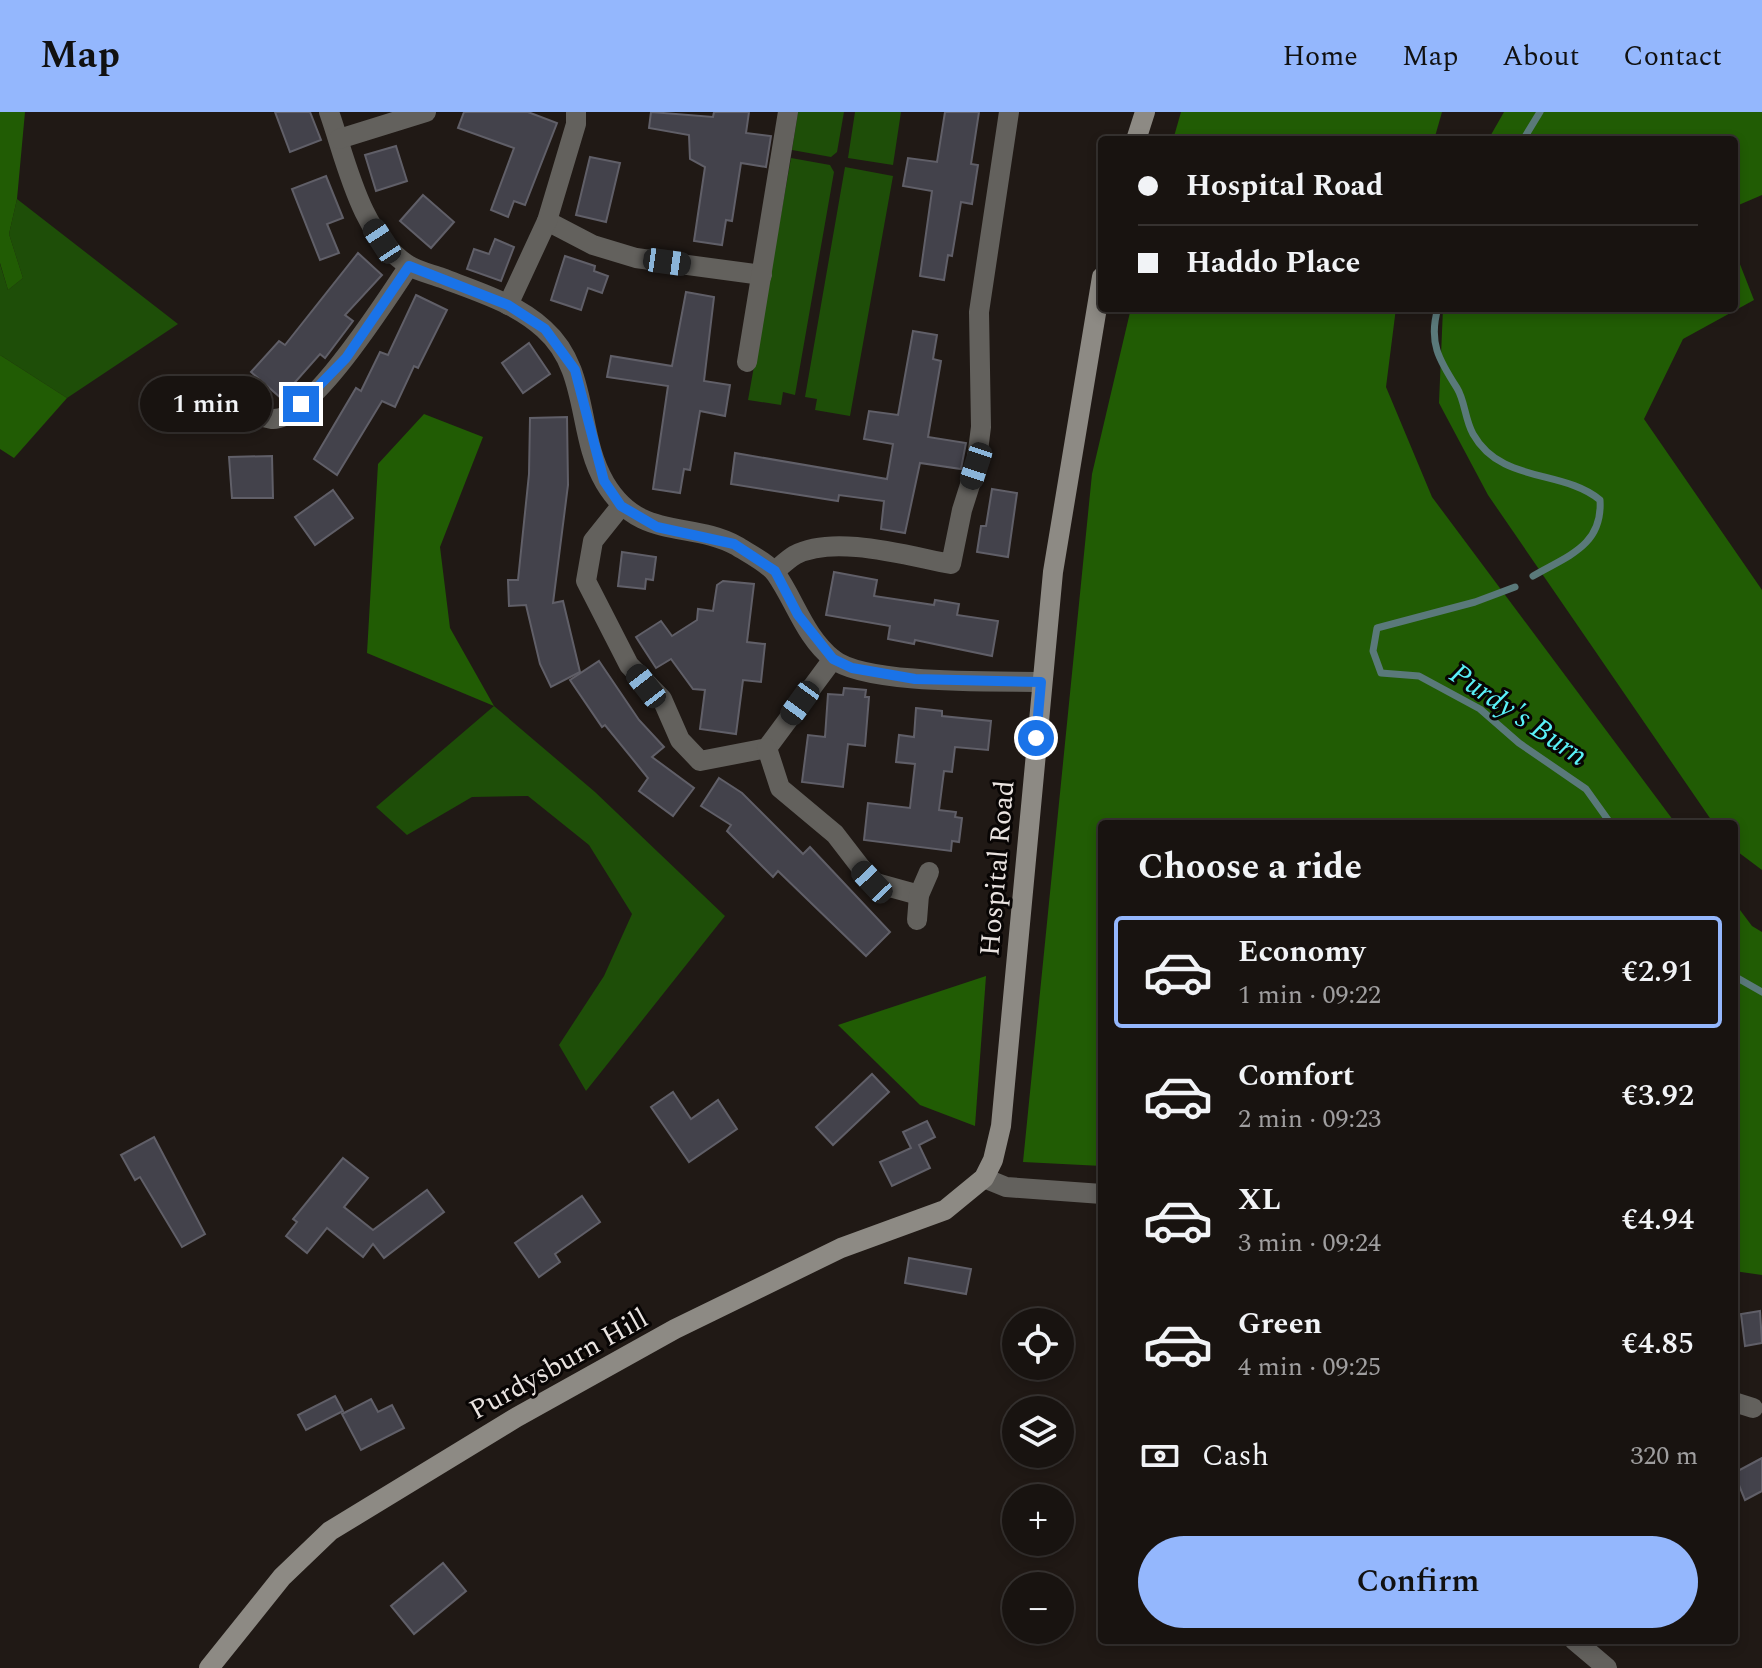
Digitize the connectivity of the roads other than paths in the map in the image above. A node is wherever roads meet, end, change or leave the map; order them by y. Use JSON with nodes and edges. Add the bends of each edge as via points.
{"nodes":[{"id":1,"x":329,"y":112,"type":"edge"},
{"id":2,"x":426,"y":112,"type":"edge"},
{"id":3,"x":576,"y":112,"type":"edge"},
{"id":4,"x":788,"y":112,"type":"edge"},
{"id":5,"x":1009,"y":112,"type":"edge"},
{"id":6,"x":1145,"y":112,"type":"edge"},
{"id":7,"x":1137,"y":136,"type":"edge"},
{"id":8,"x":339,"y":139,"type":"junction"},
{"id":9,"x":547,"y":221,"type":"junction"},
{"id":10,"x":409,"y":266,"type":"junction"},
{"id":11,"x":762,"y":275,"type":"junction"},
{"id":12,"x":1098,"y":300,"type":"edge"},
{"id":13,"x":508,"y":305,"type":"junction"},
{"id":14,"x":747,"y":362,"type":"dead end"},
{"id":15,"x":231,"y":393,"type":"dead end"},
{"id":16,"x":621,"y":506,"type":"junction"},
{"id":17,"x":775,"y":571,"type":"junction"},
{"id":18,"x":833,"y":659,"type":"junction"},
{"id":19,"x":1041,"y":682,"type":"junction"},
{"id":20,"x":767,"y":748,"type":"junction"},
{"id":21,"x":929,"y":872,"type":"dead end"},
{"id":22,"x":919,"y":895,"type":"junction"},
{"id":23,"x":917,"y":920,"type":"dead end"},
{"id":24,"x":984,"y":1178,"type":"junction"},
{"id":25,"x":1098,"y":1194,"type":"edge"},
{"id":26,"x":1579,"y":1644,"type":"edge"},
{"id":27,"x":209,"y":1668,"type":"edge"},
{"id":28,"x":1607,"y":1668,"type":"edge"}],
"edges":[{"from":1,"to":8,"type":"street"},
{"from":2,"to":8,"type":"street"},
{"from":3,"to":9,"type":"street"},
{"from":4,"to":11,"type":"street"},
{"from":5,"to":17,"type":"street","via":[[979,312],[979,440],[951,564],[855,547],[821,547],[795,555]]},
{"from":6,"to":7,"type":"main road"},
{"from":8,"to":10,"type":"street","via":[[368,221]]},
{"from":9,"to":11,"type":"street","via":[[593,245],[636,258]]},
{"from":9,"to":13,"type":"street"},
{"from":10,"to":13,"type":"street"},
{"from":10,"to":15,"type":"street","via":[[346,358],[287,416],[273,419],[255,413]]},
{"from":11,"to":14,"type":"street"},
{"from":12,"to":19,"type":"main road","name":"Hospital Road","via":[[1061,515]]},
{"from":13,"to":16,"type":"street","via":[[545,329],[575,370],[604,481]]},
{"from":16,"to":17,"type":"street","via":[[657,527],[734,544]]},
{"from":16,"to":20,"type":"street","via":[[593,541],[586,581],[629,665],[662,699],[680,740],[700,761]]},
{"from":17,"to":18,"type":"street","via":[[798,615]]},
{"from":18,"to":19,"type":"street","via":[[852,668],[915,679]]},
{"from":18,"to":20,"type":"street"},
{"from":19,"to":24,"type":"main road","name":"Hospital Road","via":[[1001,1126]]},
{"from":20,"to":22,"type":"street","via":[[780,788],[835,834],[872,882]]},
{"from":21,"to":22,"type":"street"},
{"from":22,"to":23,"type":"street"},
{"from":24,"to":25,"type":"street","via":[[1006,1187]]},
{"from":24,"to":27,"type":"main road","name":"Purdysburn Hill","via":[[945,1210],[841,1248],[675,1329],[341,1523],[282,1577]]},
{"from":26,"to":28,"type":"street"}]}
